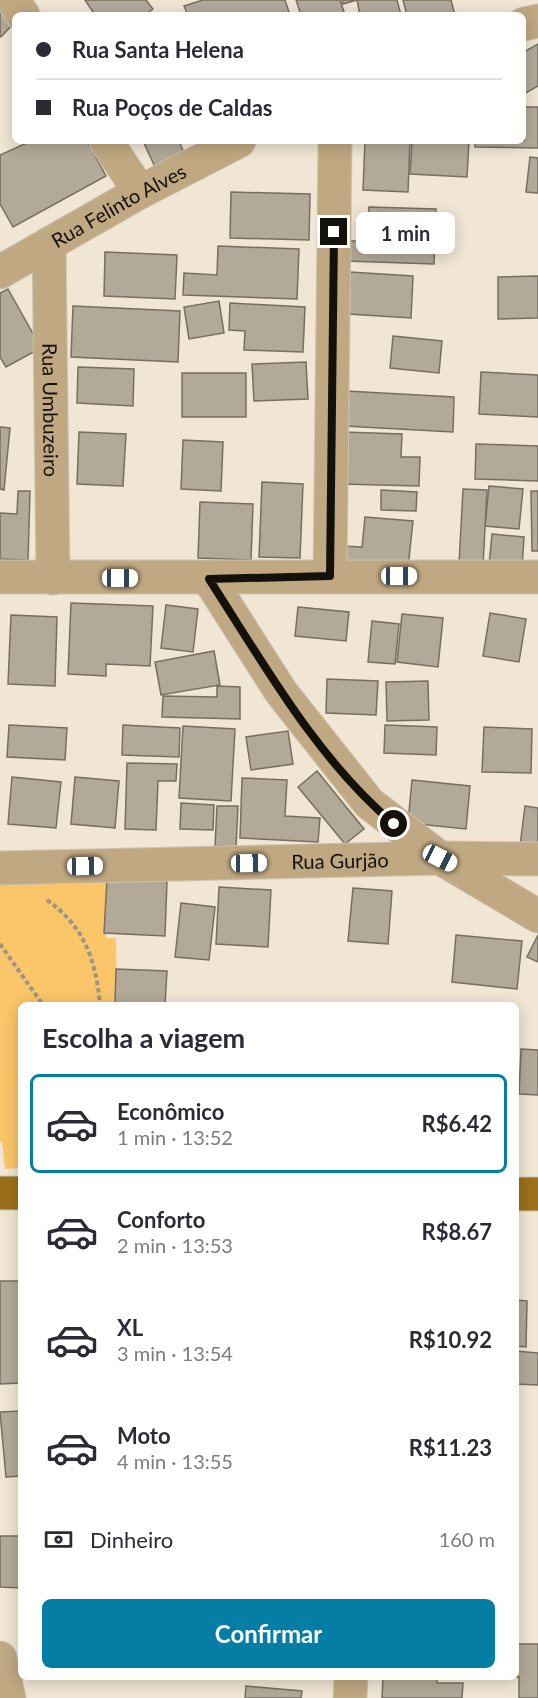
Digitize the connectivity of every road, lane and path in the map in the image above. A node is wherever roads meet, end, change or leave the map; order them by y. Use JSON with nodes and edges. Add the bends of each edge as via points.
{"nodes":[{"id":1,"x":108,"y":144,"type":"edge"},
{"id":2,"x":233,"y":144,"type":"edge"},
{"id":3,"x":335,"y":144,"type":"edge"},
{"id":4,"x":140,"y":192,"type":"junction"},
{"id":5,"x":49,"y":244,"type":"junction"},
{"id":6,"x":0,"y":272,"type":"edge"},
{"id":7,"x":330,"y":576,"type":"junction"},
{"id":8,"x":0,"y":577,"type":"edge"},
{"id":9,"x":538,"y":577,"type":"edge"},
{"id":10,"x":53,"y":578,"type":"junction"},
{"id":11,"x":209,"y":579,"type":"junction"},
{"id":12,"x":440,"y":858,"type":"junction"},
{"id":13,"x":538,"y":859,"type":"edge"},
{"id":14,"x":0,"y":868,"type":"edge"},
{"id":15,"x":44,"y":898,"type":"dead end"},
{"id":16,"x":538,"y":916,"type":"edge"},
{"id":17,"x":0,"y":944,"type":"edge"},
{"id":18,"x":41,"y":1002,"type":"edge"},
{"id":19,"x":100,"y":1002,"type":"edge"},
{"id":20,"x":0,"y":1193,"type":"edge"},
{"id":21,"x":18,"y":1193,"type":"edge"},
{"id":22,"x":519,"y":1194,"type":"edge"},
{"id":23,"x":538,"y":1194,"type":"edge"},
{"id":24,"x":0,"y":1658,"type":"edge"},
{"id":25,"x":351,"y":1680,"type":"edge"},
{"id":26,"x":9,"y":1698,"type":"edge"},
{"id":27,"x":350,"y":1698,"type":"edge"}],
"edges":[{"from":1,"to":4,"type":"street"},
{"from":2,"to":4,"type":"street","name":"Rua Felinto Alves"},
{"from":3,"to":7,"type":"street"},
{"from":4,"to":5,"type":"street","name":"Rua Felinto Alves"},
{"from":5,"to":6,"type":"street","name":"Rua Felinto Alves"},
{"from":5,"to":10,"type":"street","name":"Rua Umbuzeiro"},
{"from":7,"to":9,"type":"street"},
{"from":7,"to":11,"type":"street"},
{"from":8,"to":10,"type":"street"},
{"from":10,"to":11,"type":"street"},
{"from":11,"to":12,"type":"street","via":[[281,693],[330,757],[369,803]]},
{"from":12,"to":13,"type":"street","name":"Rua Gurjão"},
{"from":12,"to":14,"type":"street","name":"Rua Gurjão"},
{"from":12,"to":16,"type":"street"},
{"from":15,"to":19,"type":"path","via":[[66,916],[94,960]]},
{"from":17,"to":18,"type":"path"},
{"from":20,"to":21,"type":"main road"},
{"from":22,"to":23,"type":"main road"},
{"from":24,"to":26,"type":"street"},
{"from":25,"to":27,"type":"street"}]}
